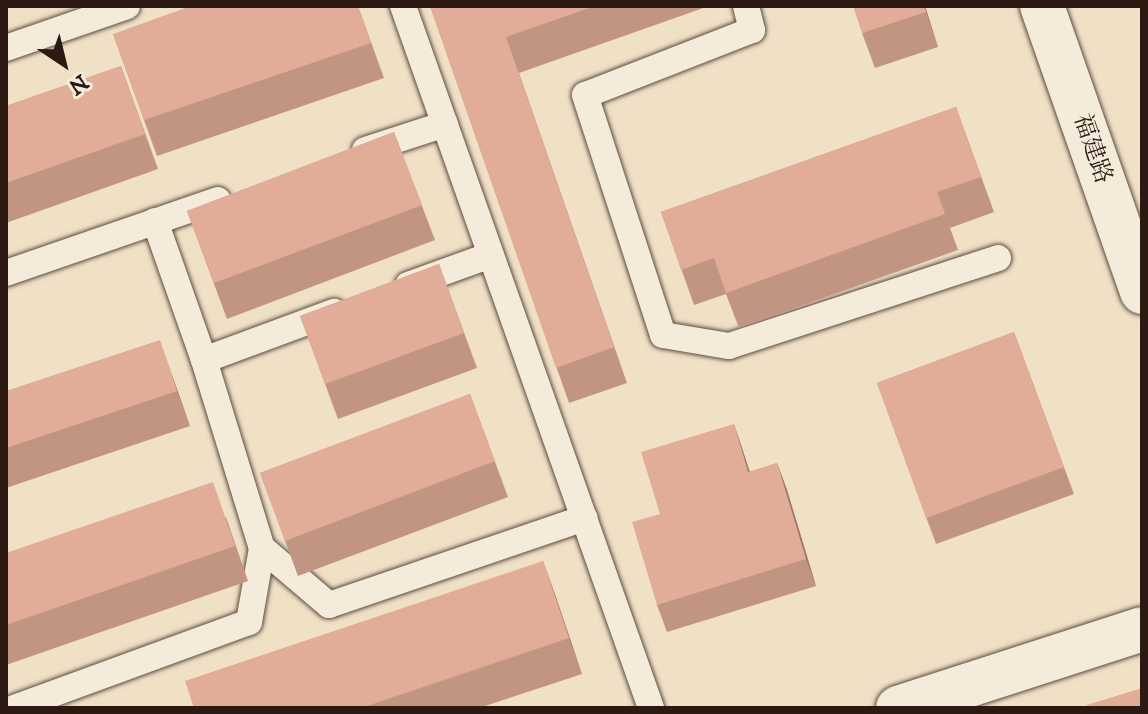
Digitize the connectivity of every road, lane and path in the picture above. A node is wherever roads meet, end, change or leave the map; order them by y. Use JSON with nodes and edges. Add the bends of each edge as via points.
{"nodes":[{"id":1,"x":127,"y":6,"type":"edge"},
{"id":2,"x":746,"y":6,"type":"edge"},
{"id":3,"x":1042,"y":6,"type":"edge"},
{"id":4,"x":1072,"y":6,"type":"edge"},
{"id":5,"x":409,"y":8,"type":"edge"},
{"id":6,"x":6,"y":48,"type":"edge"},
{"id":7,"x":445,"y":124,"type":"junction"},
{"id":8,"x":343,"y":158,"type":"edge"},
{"id":9,"x":242,"y":192,"type":"edge"},
{"id":10,"x":1142,"y":207,"type":"edge"},
{"id":11,"x":155,"y":221,"type":"junction"},
{"id":12,"x":491,"y":255,"type":"junction"},
{"id":13,"x":998,"y":258,"type":"dead end"},
{"id":14,"x":6,"y":273,"type":"edge"},
{"id":15,"x":1142,"y":292,"type":"edge"},
{"id":16,"x":204,"y":360,"type":"junction"},
{"id":17,"x":585,"y":518,"type":"junction"},
{"id":18,"x":262,"y":548,"type":"junction"},
{"id":19,"x":1142,"y":629,"type":"edge"},
{"id":20,"x":947,"y":700,"type":"edge"},
{"id":21,"x":14,"y":708,"type":"edge"},
{"id":22,"x":651,"y":708,"type":"edge"},
{"id":23,"x":898,"y":708,"type":"edge"}],
"edges":[{"from":1,"to":6,"type":"lane"},
{"from":2,"to":13,"type":"lane","via":[[752,30],[585,95],[663,335],[729,346]]},
{"from":3,"to":15,"type":"street","name":"福建路"},
{"from":4,"to":10,"type":"street","name":"福建路"},
{"from":5,"to":7,"type":"lane"},
{"from":7,"to":8,"type":"lane"},
{"from":7,"to":12,"type":"lane"},
{"from":9,"to":11,"type":"lane"},
{"from":11,"to":14,"type":"lane"},
{"from":11,"to":16,"type":"lane"},
{"from":12,"to":16,"type":"lane"},
{"from":12,"to":17,"type":"lane"},
{"from":16,"to":18,"type":"lane"},
{"from":17,"to":18,"type":"lane","via":[[329,605]]},
{"from":17,"to":22,"type":"lane"},
{"from":18,"to":21,"type":"lane","via":[[249,622]]},
{"from":19,"to":20,"type":"street"},
{"from":20,"to":23,"type":"street"}]}
